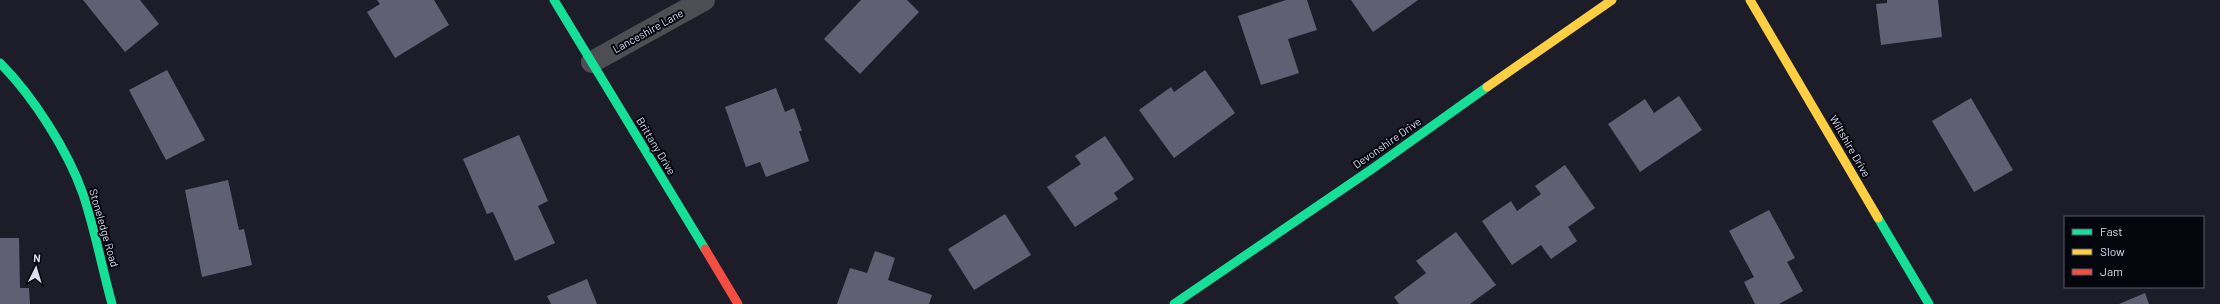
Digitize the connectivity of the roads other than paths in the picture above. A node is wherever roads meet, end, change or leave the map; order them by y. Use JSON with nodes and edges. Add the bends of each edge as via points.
{"nodes":[{"id":1,"x":554,"y":0,"type":"edge"},
{"id":2,"x":704,"y":0,"type":"edge"},
{"id":3,"x":1612,"y":0,"type":"edge"},
{"id":4,"x":1750,"y":0,"type":"edge"},
{"id":5,"x":592,"y":62,"type":"junction"},
{"id":6,"x":0,"y":63,"type":"edge"},
{"id":7,"x":112,"y":304,"type":"edge"},
{"id":8,"x":738,"y":304,"type":"edge"},
{"id":9,"x":1174,"y":304,"type":"edge"},
{"id":10,"x":1929,"y":304,"type":"edge"}],
"edges":[{"from":1,"to":5,"type":"street","name":"Brittany Drive"},
{"from":2,"to":5,"type":"street","name":"Lanceshire Lane"},
{"from":3,"to":9,"type":"street","name":"Devonshire Drive"},
{"from":4,"to":10,"type":"street","name":"Wiltshire Drive"},
{"from":5,"to":8,"type":"street","name":"Brittany Drive"},
{"from":6,"to":7,"type":"street","name":"Stoneledge Road","via":[[12,75],[58,140],[83,194]]}]}
